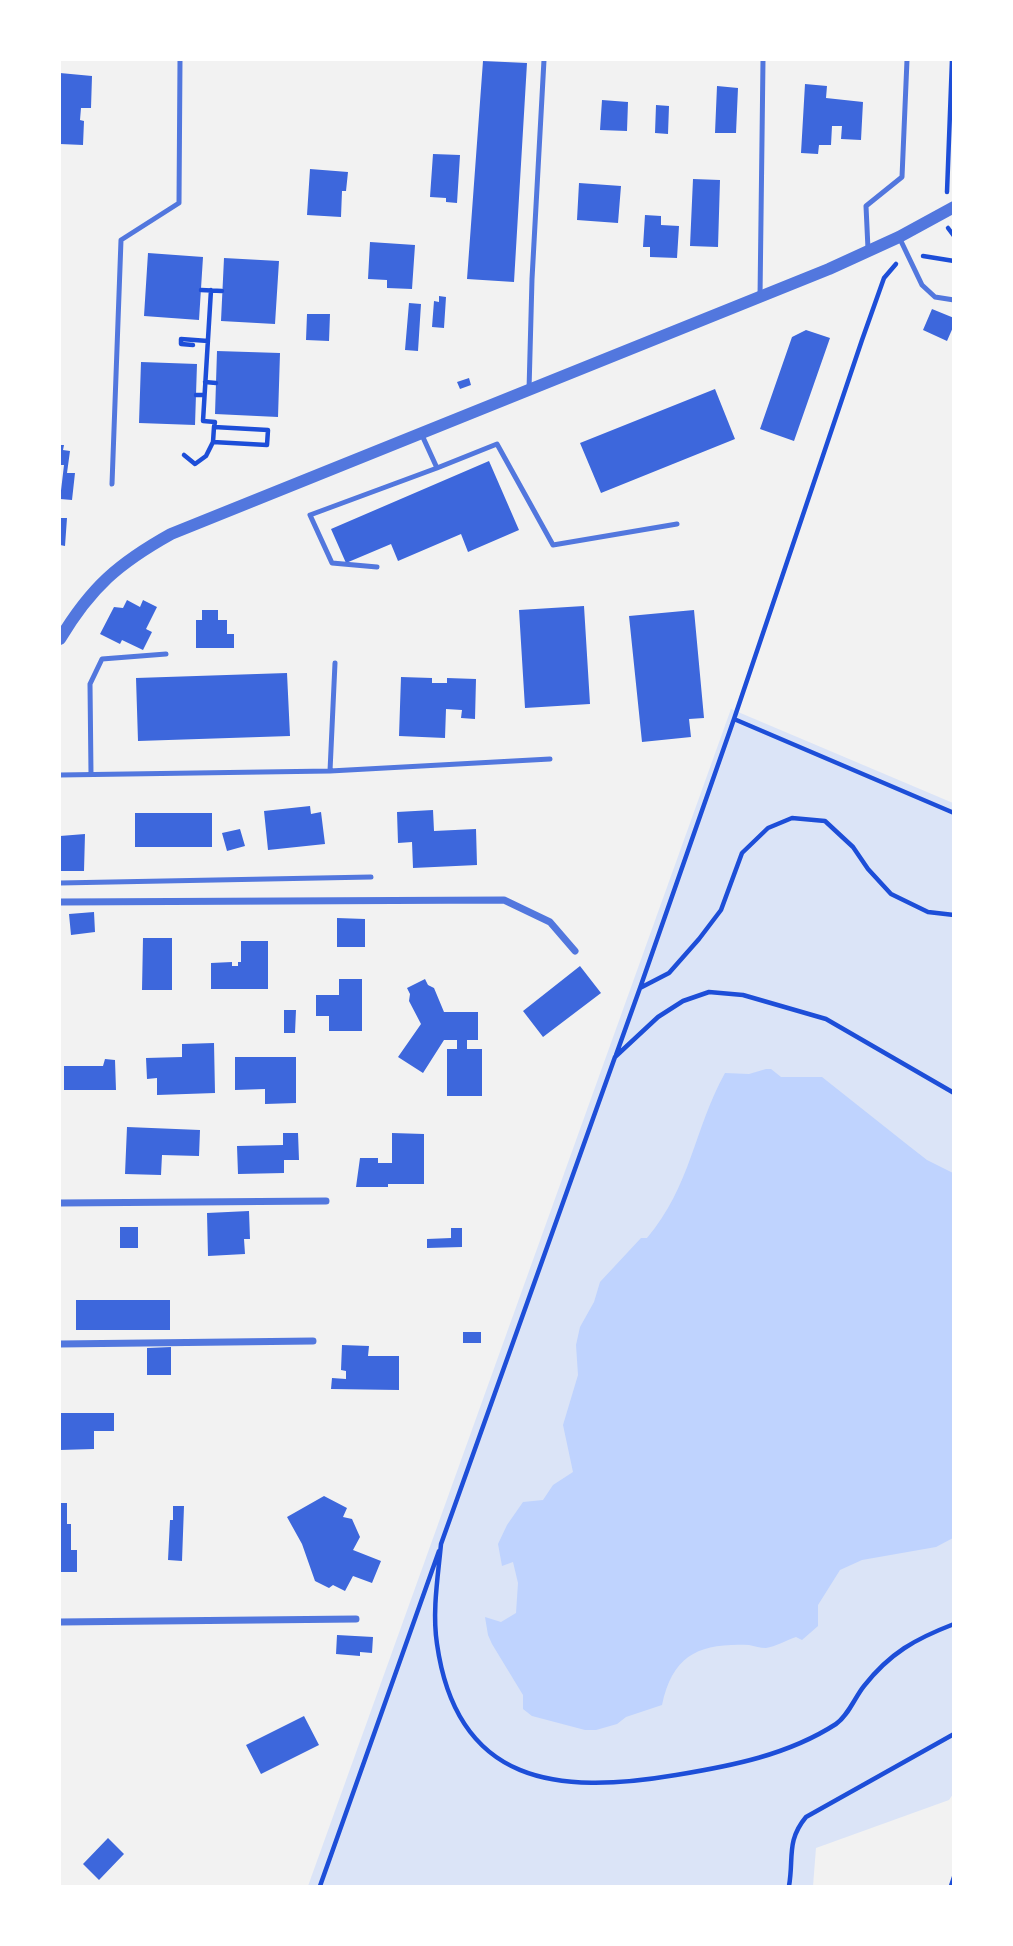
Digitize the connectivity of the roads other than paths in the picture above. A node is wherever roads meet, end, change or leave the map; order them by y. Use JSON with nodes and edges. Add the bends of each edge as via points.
{"nodes":[{"id":1,"x":180,"y":60,"type":"edge"},
{"id":2,"x":544,"y":60,"type":"edge"},
{"id":3,"x":763,"y":60,"type":"edge"},
{"id":4,"x":907,"y":60,"type":"edge"},
{"id":5,"x":954,"y":207,"type":"edge"},
{"id":6,"x":900,"y":237,"type":"junction"},
{"id":7,"x":869,"y":251,"type":"junction"},
{"id":8,"x":760,"y":297,"type":"junction"},
{"id":9,"x":954,"y":300,"type":"edge"},
{"id":10,"x":528,"y":390,"type":"junction"},
{"id":11,"x":421,"y":433,"type":"junction"},
{"id":12,"x":437,"y":468,"type":"junction"},
{"id":13,"x":112,"y":484,"type":"dead end"},
{"id":14,"x":677,"y":524,"type":"dead end"},
{"id":15,"x":377,"y":567,"type":"dead end"},
{"id":16,"x":60,"y":639,"type":"edge"},
{"id":17,"x":166,"y":654,"type":"dead end"},
{"id":18,"x":335,"y":663,"type":"dead end"},
{"id":19,"x":550,"y":759,"type":"dead end"},
{"id":20,"x":330,"y":771,"type":"junction"},
{"id":21,"x":91,"y":774,"type":"junction"},
{"id":22,"x":60,"y":775,"type":"edge"},
{"id":23,"x":371,"y":877,"type":"dead end"},
{"id":24,"x":60,"y":883,"type":"edge"},
{"id":25,"x":60,"y":902,"type":"edge"},
{"id":26,"x":575,"y":951,"type":"dead end"},
{"id":27,"x":326,"y":1200,"type":"dead end"},
{"id":28,"x":60,"y":1203,"type":"edge"},
{"id":29,"x":313,"y":1341,"type":"dead end"},
{"id":30,"x":60,"y":1344,"type":"edge"},
{"id":31,"x":356,"y":1619,"type":"dead end"},
{"id":32,"x":60,"y":1622,"type":"edge"}],
"edges":[{"from":1,"to":13,"type":"lane","via":[[179,203],[121,240]]},
{"from":2,"to":10,"type":"lane"},
{"from":3,"to":8,"type":"lane"},
{"from":4,"to":7,"type":"lane","via":[[902,177],[866,206]]},
{"from":5,"to":6,"type":"street"},
{"from":6,"to":7,"type":"street"},
{"from":6,"to":9,"type":"lane","via":[[922,285],[935,297]]},
{"from":7,"to":8,"type":"street"},
{"from":8,"to":10,"type":"street"},
{"from":10,"to":11,"type":"street"},
{"from":11,"to":12,"type":"lane"},
{"from":11,"to":16,"type":"street","via":[[224,511],[148,547],[104,579]]},
{"from":12,"to":14,"type":"lane","via":[[498,444],[553,545]]},
{"from":12,"to":15,"type":"lane","via":[[310,515],[332,563]]},
{"from":17,"to":21,"type":"lane","via":[[102,659],[90,684]]},
{"from":18,"to":20,"type":"lane"},
{"from":19,"to":20,"type":"lane"},
{"from":20,"to":21,"type":"lane"},
{"from":21,"to":22,"type":"lane"},
{"from":23,"to":24,"type":"lane"},
{"from":25,"to":26,"type":"street","via":[[504,900],[550,922]]},
{"from":27,"to":28,"type":"street"},
{"from":29,"to":30,"type":"street"},
{"from":31,"to":32,"type":"street"}]}
